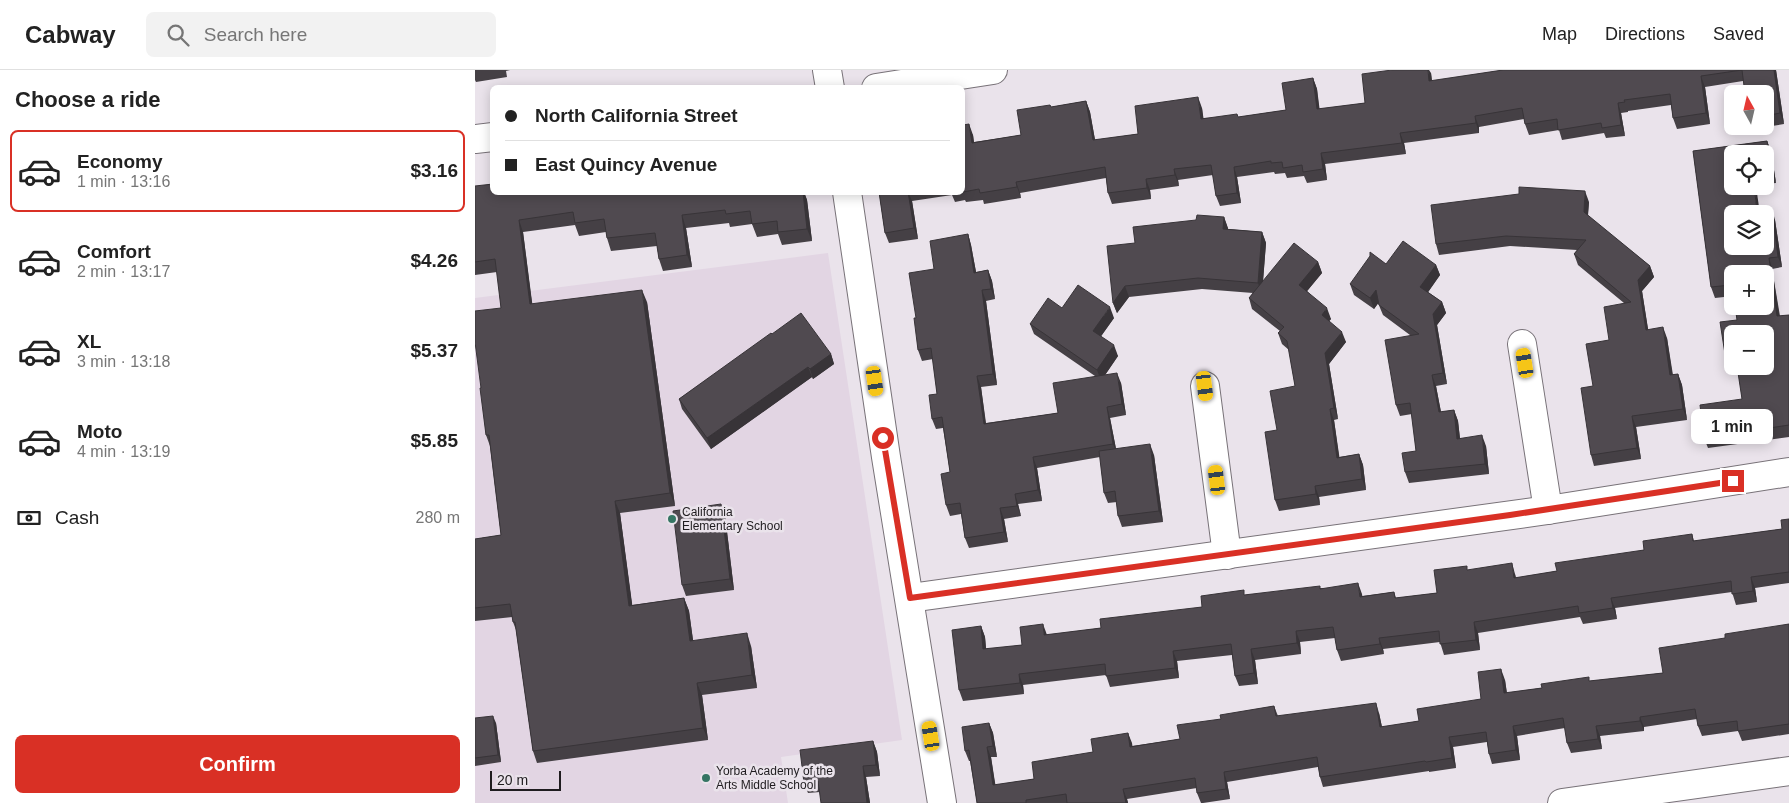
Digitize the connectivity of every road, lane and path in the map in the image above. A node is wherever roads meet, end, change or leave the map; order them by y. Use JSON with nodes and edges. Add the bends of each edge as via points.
{"nodes":[{"id":1,"x":827,"y":70,"type":"edge"},
{"id":2,"x":993,"y":70,"type":"edge"},
{"id":3,"x":830,"y":85,"type":"edge"},
{"id":4,"x":896,"y":85,"type":"edge"},
{"id":5,"x":490,"y":137,"type":"edge"},
{"id":6,"x":475,"y":139,"type":"edge"},
{"id":7,"x":847,"y":195,"type":"edge"},
{"id":8,"x":1522,"y":344,"type":"dead end"},
{"id":9,"x":1205,"y":386,"type":"dead end"},
{"id":10,"x":1789,"y":472,"type":"edge"},
{"id":11,"x":1548,"y":510,"type":"junction"},
{"id":12,"x":1227,"y":555,"type":"junction"},
{"id":13,"x":910,"y":598,"type":"junction"},
{"id":14,"x":1789,"y":771,"type":"edge"},
{"id":15,"x":942,"y":803,"type":"edge"},
{"id":16,"x":1562,"y":803,"type":"edge"}],
"edges":[{"from":1,"to":3,"type":"street"},
{"from":2,"to":4,"type":"street"},
{"from":5,"to":6,"type":"street"},
{"from":7,"to":13,"type":"street"},
{"from":8,"to":11,"type":"street"},
{"from":9,"to":12,"type":"street"},
{"from":10,"to":11,"type":"street"},
{"from":11,"to":12,"type":"street"},
{"from":12,"to":13,"type":"street"},
{"from":13,"to":15,"type":"street"},
{"from":14,"to":16,"type":"street"}]}
